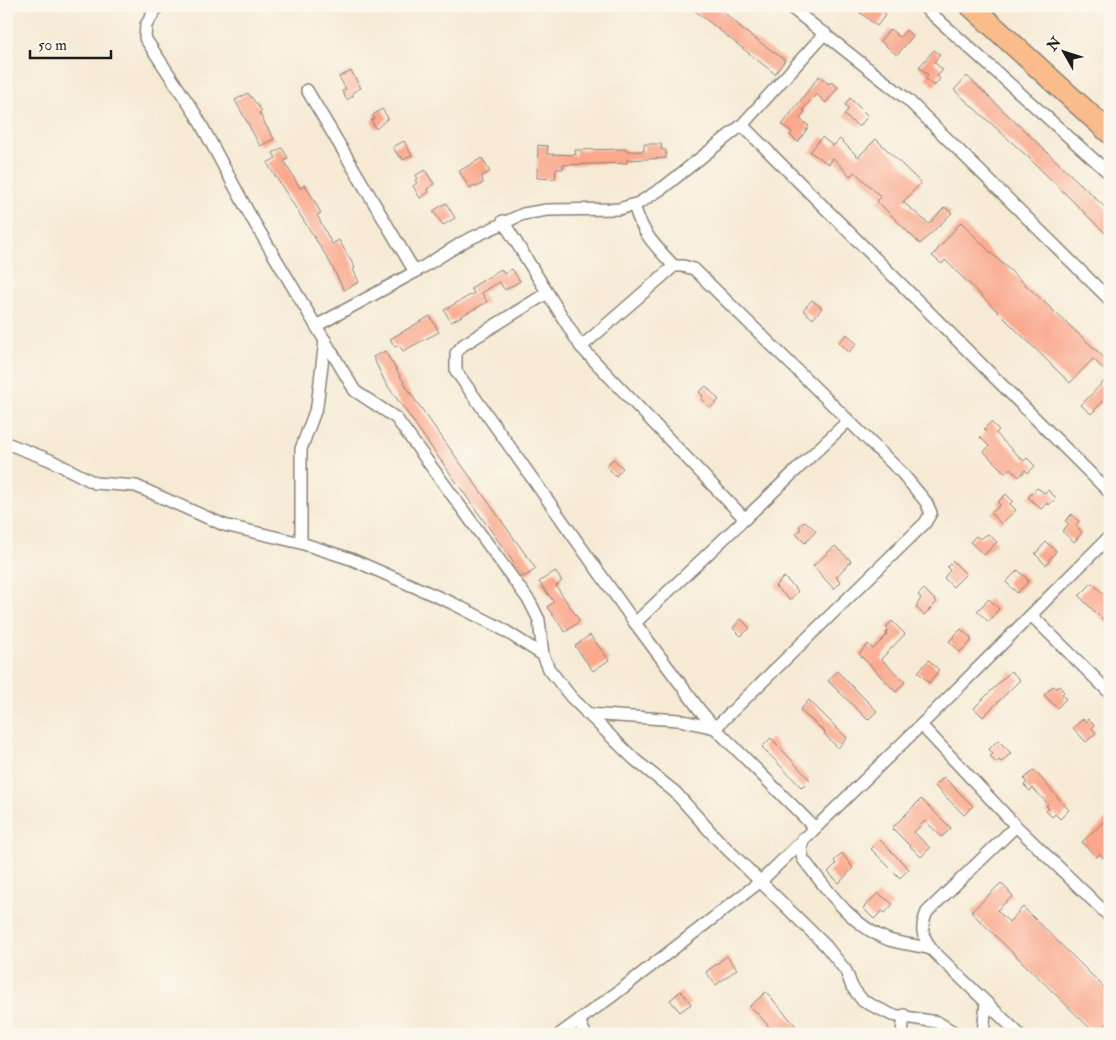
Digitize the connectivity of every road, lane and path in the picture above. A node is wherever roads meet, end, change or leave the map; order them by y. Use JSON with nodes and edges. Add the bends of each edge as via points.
{"nodes":[{"id":1,"x":158,"y":6,"type":"edge"},
{"id":2,"x":790,"y":6,"type":"edge"},
{"id":3,"x":923,"y":6,"type":"edge"},
{"id":4,"x":971,"y":6,"type":"edge"},
{"id":5,"x":825,"y":33,"type":"junction"},
{"id":6,"x":307,"y":90,"type":"dead end"},
{"id":7,"x":742,"y":125,"type":"junction"},
{"id":8,"x":1110,"y":133,"type":"edge"},
{"id":9,"x":1110,"y":174,"type":"edge"},
{"id":10,"x":634,"y":205,"type":"junction"},
{"id":11,"x":503,"y":221,"type":"junction"},
{"id":12,"x":674,"y":266,"type":"junction"},
{"id":13,"x":415,"y":272,"type":"junction"},
{"id":14,"x":547,"y":293,"type":"junction"},
{"id":15,"x":1110,"y":300,"type":"edge"},
{"id":16,"x":316,"y":326,"type":"junction"},
{"id":17,"x":325,"y":340,"type":"junction"},
{"id":18,"x":581,"y":347,"type":"junction"},
{"id":19,"x":848,"y":422,"type":"junction"},
{"id":20,"x":6,"y":443,"type":"edge"},
{"id":21,"x":1110,"y":493,"type":"edge"},
{"id":22,"x":744,"y":519,"type":"junction"},
{"id":23,"x":1110,"y":536,"type":"edge"},
{"id":24,"x":301,"y":543,"type":"junction"},
{"id":25,"x":1031,"y":615,"type":"junction"},
{"id":26,"x":635,"y":623,"type":"junction"},
{"id":27,"x":543,"y":655,"type":"junction"},
{"id":28,"x":1110,"y":693,"type":"edge"},
{"id":29,"x":587,"y":714,"type":"junction"},
{"id":30,"x":921,"y":725,"type":"junction"},
{"id":31,"x":715,"y":728,"type":"junction"},
{"id":32,"x":1016,"y":826,"type":"junction"},
{"id":33,"x":814,"y":827,"type":"junction"},
{"id":34,"x":803,"y":838,"type":"junction"},
{"id":35,"x":761,"y":881,"type":"junction"},
{"id":36,"x":1110,"y":917,"type":"edge"},
{"id":37,"x":931,"y":949,"type":"junction"},
{"id":38,"x":986,"y":1002,"type":"junction"},
{"id":39,"x":904,"y":1015,"type":"junction"},
{"id":40,"x":579,"y":1020,"type":"junction"},
{"id":41,"x":560,"y":1034,"type":"edge"},
{"id":42,"x":585,"y":1034,"type":"edge"},
{"id":43,"x":902,"y":1034,"type":"edge"},
{"id":44,"x":957,"y":1034,"type":"edge"},
{"id":45,"x":983,"y":1034,"type":"edge"},
{"id":46,"x":1019,"y":1034,"type":"edge"}],
"edges":[{"from":1,"to":16,"type":"street","via":[[146,25],[145,38],[196,114],[251,217]]},
{"from":2,"to":5,"type":"street"},
{"from":3,"to":9,"type":"street"},
{"from":4,"to":8,"type":"highway"},
{"from":5,"to":7,"type":"street"},
{"from":5,"to":15,"type":"street","via":[[908,100]]},
{"from":6,"to":13,"type":"street"},
{"from":7,"to":10,"type":"street","via":[[664,187]]},
{"from":7,"to":21,"type":"street"},
{"from":10,"to":11,"type":"street","via":[[620,209],[547,210]]},
{"from":10,"to":12,"type":"street","via":[[639,224],[649,240]]},
{"from":11,"to":13,"type":"street"},
{"from":11,"to":14,"type":"street"},
{"from":12,"to":18,"type":"street"},
{"from":12,"to":19,"type":"street","via":[[694,269],[705,277]]},
{"from":13,"to":16,"type":"street"},
{"from":14,"to":18,"type":"street"},
{"from":14,"to":26,"type":"street","via":[[463,345],[456,353],[454,366]]},
{"from":16,"to":17,"type":"street"},
{"from":17,"to":24,"type":"street","via":[[317,406],[302,442]]},
{"from":17,"to":27,"type":"street","via":[[355,391],[396,418],[530,602],[539,620]]},
{"from":18,"to":22,"type":"street"},
{"from":19,"to":22,"type":"street"},
{"from":19,"to":31,"type":"street","via":[[915,488],[931,513],[925,523]]},
{"from":20,"to":24,"type":"street","via":[[50,460],[95,483],[136,486],[224,525]]},
{"from":22,"to":26,"type":"street"},
{"from":23,"to":25,"type":"street"},
{"from":24,"to":27,"type":"street","via":[[351,559],[452,603]]},
{"from":25,"to":28,"type":"street"},
{"from":25,"to":30,"type":"street"},
{"from":26,"to":31,"type":"street"},
{"from":27,"to":29,"type":"street","via":[[549,669]]},
{"from":29,"to":31,"type":"street","via":[[679,720]]},
{"from":29,"to":35,"type":"street","via":[[634,759],[675,792]]},
{"from":30,"to":32,"type":"street"},
{"from":30,"to":33,"type":"street"},
{"from":31,"to":33,"type":"street"},
{"from":32,"to":36,"type":"street"},
{"from":32,"to":37,"type":"street","via":[[927,912],[922,924],[923,937]]},
{"from":33,"to":34,"type":"street"},
{"from":34,"to":35,"type":"street"},
{"from":34,"to":37,"type":"street","via":[[803,859],[842,908],[873,932],[890,940]]},
{"from":35,"to":39,"type":"street","via":[[826,946],[846,971],[852,987],[863,1001],[892,1015]]},
{"from":35,"to":40,"type":"street"},
{"from":37,"to":38,"type":"street"},
{"from":38,"to":45,"type":"street"},
{"from":38,"to":46,"type":"street"},
{"from":39,"to":43,"type":"street"},
{"from":39,"to":44,"type":"street","via":[[936,1022]]},
{"from":40,"to":41,"type":"street"},
{"from":40,"to":42,"type":"street"}]}
